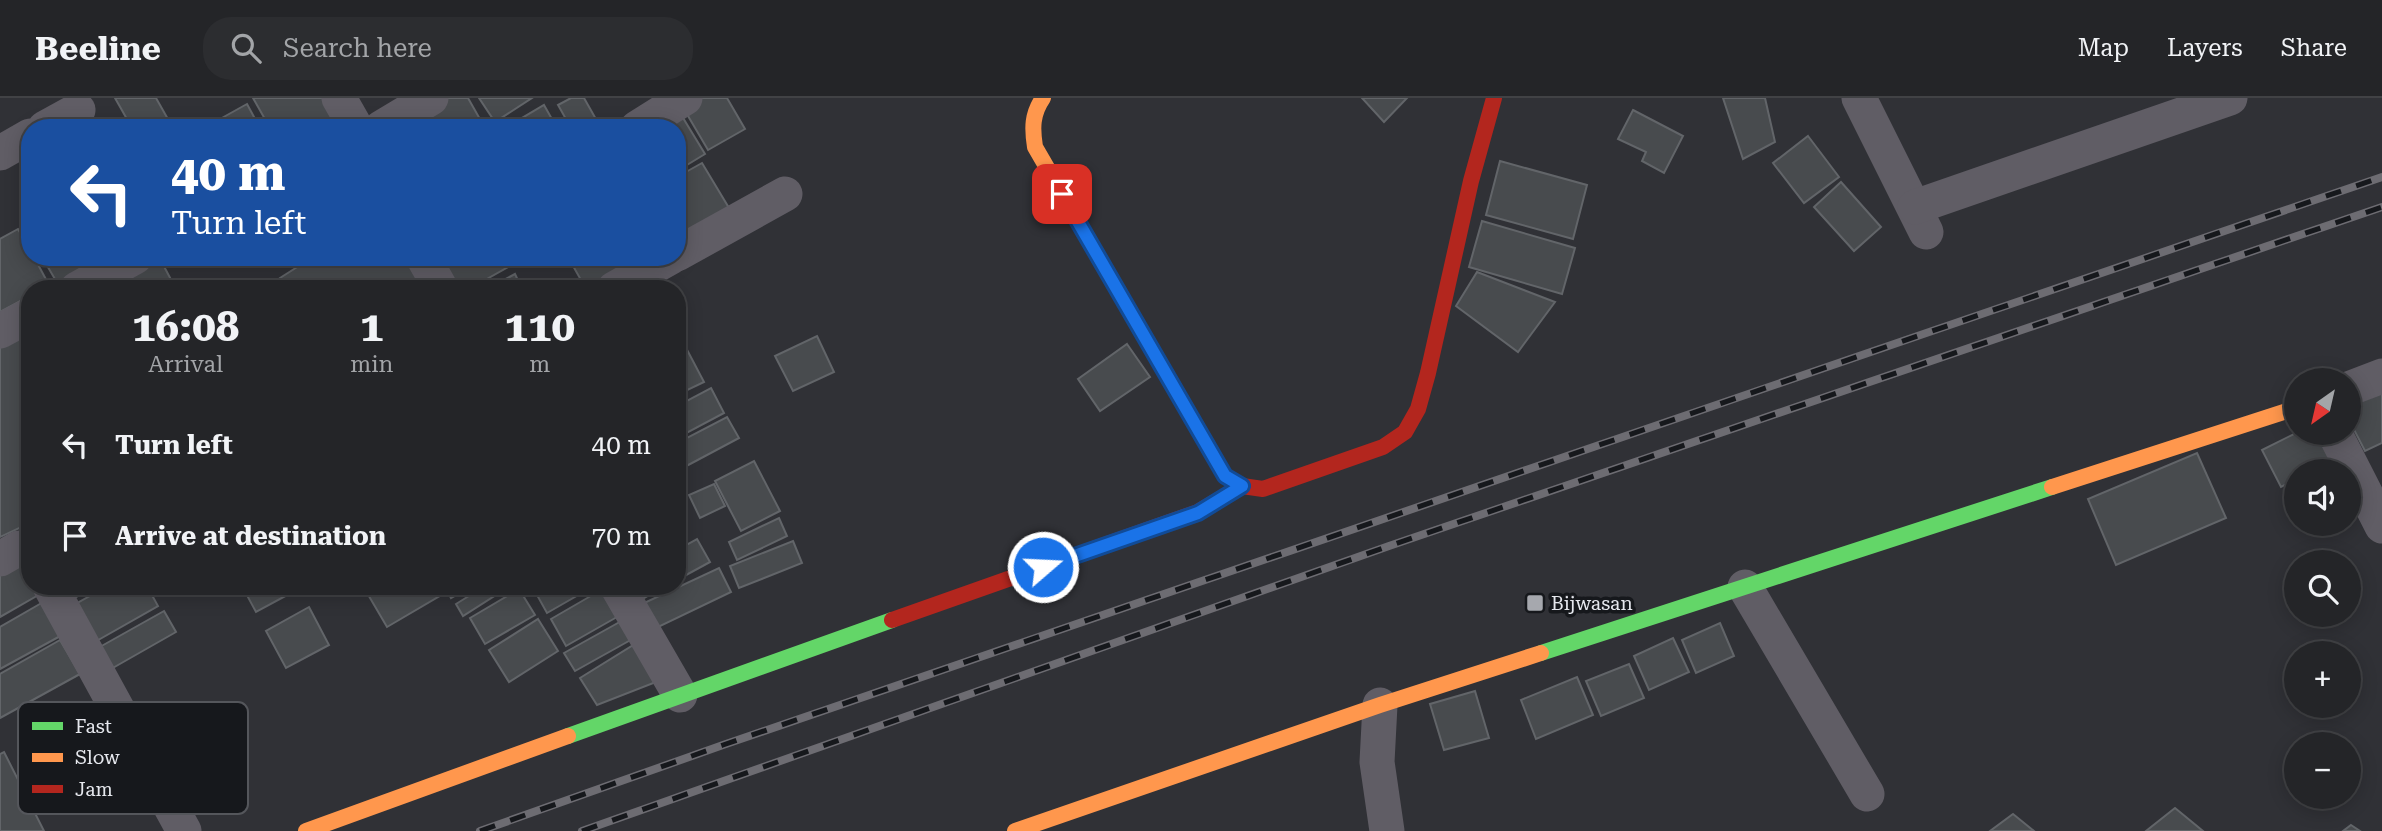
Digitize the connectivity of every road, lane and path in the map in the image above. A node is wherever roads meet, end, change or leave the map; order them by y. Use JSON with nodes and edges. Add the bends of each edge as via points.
{"nodes":[{"id":1,"x":339,"y":98,"type":"edge"},
{"id":2,"x":431,"y":98,"type":"edge"},
{"id":3,"x":685,"y":98,"type":"edge"},
{"id":4,"x":1494,"y":98,"type":"edge"},
{"id":5,"x":1859,"y":98,"type":"edge"},
{"id":6,"x":2230,"y":98,"type":"edge"},
{"id":7,"x":1035,"y":101,"type":"edge"},
{"id":8,"x":78,"y":110,"type":"dead end"},
{"id":9,"x":62,"y":119,"type":"edge"},
{"id":10,"x":351,"y":119,"type":"edge"},
{"id":11,"x":396,"y":119,"type":"edge"},
{"id":12,"x":651,"y":119,"type":"edge"},
{"id":13,"x":21,"y":141,"type":"edge"},
{"id":14,"x":0,"y":153,"type":"edge"},
{"id":15,"x":785,"y":194,"type":"dead end"},
{"id":16,"x":686,"y":249,"type":"edge"},
{"id":17,"x":119,"y":266,"type":"edge"},
{"id":18,"x":655,"y":266,"type":"edge"},
{"id":19,"x":93,"y":280,"type":"edge"},
{"id":20,"x":630,"y":280,"type":"edge"},
{"id":21,"x":21,"y":320,"type":"edge"},
{"id":22,"x":0,"y":331,"type":"edge"},
{"id":23,"x":2382,"y":376,"type":"edge"},
{"id":24,"x":2361,"y":384,"type":"edge"},
{"id":25,"x":2284,"y":412,"type":"edge"},
{"id":26,"x":2341,"y":445,"type":"edge"},
{"id":27,"x":1242,"y":486,"type":"junction"},
{"id":28,"x":2382,"y":526,"type":"edge"},
{"id":29,"x":21,"y":549,"type":"edge"},
{"id":30,"x":0,"y":559,"type":"edge"},
{"id":31,"x":1745,"y":587,"type":"junction"},
{"id":32,"x":55,"y":595,"type":"edge"},
{"id":33,"x":622,"y":595,"type":"edge"},
{"id":34,"x":680,"y":695,"type":"junction"},
{"id":35,"x":113,"y":702,"type":"edge"},
{"id":36,"x":1380,"y":705,"type":"junction"},
{"id":37,"x":1867,"y":794,"type":"dead end"},
{"id":38,"x":175,"y":814,"type":"edge"},
{"id":39,"x":184,"y":831,"type":"edge"},
{"id":40,"x":306,"y":831,"type":"edge"},
{"id":41,"x":1015,"y":831,"type":"edge"},
{"id":42,"x":1387,"y":831,"type":"edge"}],
"edges":[{"from":1,"to":10,"type":"street"},
{"from":2,"to":11,"type":"street"},
{"from":3,"to":12,"type":"street"},
{"from":4,"to":27,"type":"street","via":[[1428,373],[1418,409],[1405,432],[1383,447],[1263,489]]},
{"from":5,"to":6,"type":"street","via":[[1921,219]]},
{"from":7,"to":27,"type":"street","via":[[1031,124],[1035,147],[1225,476]]},
{"from":8,"to":9,"type":"street"},
{"from":13,"to":14,"type":"street"},
{"from":15,"to":16,"type":"street"},
{"from":17,"to":19,"type":"street"},
{"from":18,"to":20,"type":"street"},
{"from":21,"to":22,"type":"street"},
{"from":23,"to":24,"type":"street"},
{"from":25,"to":31,"type":"street"},
{"from":26,"to":28,"type":"street"},
{"from":27,"to":34,"type":"street","via":[[1198,513]]},
{"from":29,"to":30,"type":"street"},
{"from":31,"to":36,"type":"street"},
{"from":31,"to":37,"type":"street"},
{"from":32,"to":35,"type":"street"},
{"from":33,"to":34,"type":"street"},
{"from":34,"to":40,"type":"street"},
{"from":36,"to":41,"type":"street"},
{"from":36,"to":42,"type":"street","via":[[1377,762]]},
{"from":38,"to":39,"type":"street"}]}
